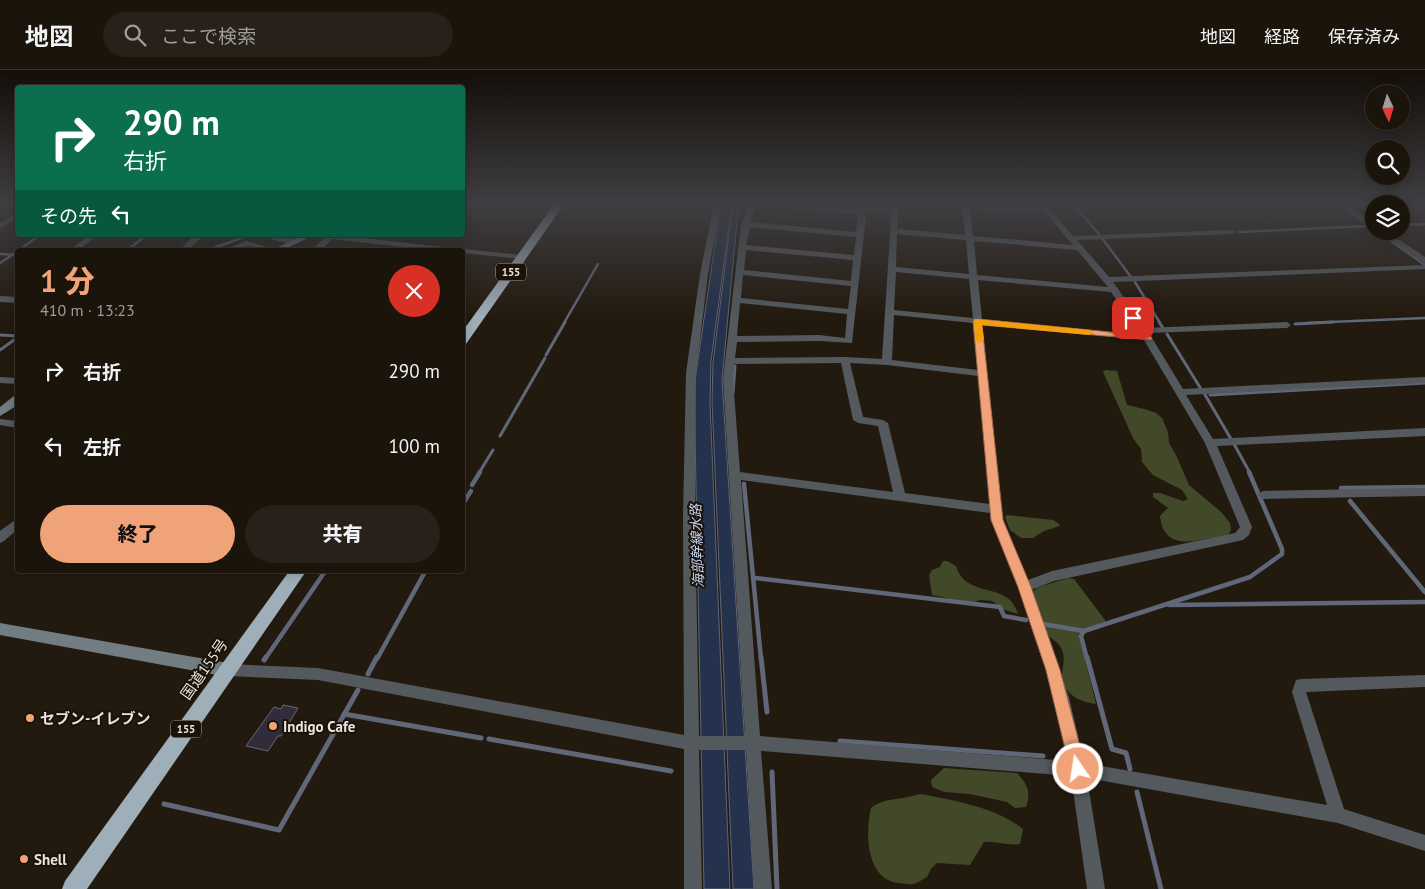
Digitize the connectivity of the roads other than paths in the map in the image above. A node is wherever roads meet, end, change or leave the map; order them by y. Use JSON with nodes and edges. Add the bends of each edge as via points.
{"nodes":[{"id":1,"x":297,"y":241,"type":"edge"},
{"id":2,"x":376,"y":241,"type":"edge"},
{"id":3,"x":533,"y":241,"type":"edge"},
{"id":4,"x":710,"y":241,"type":"edge"},
{"id":5,"x":743,"y":241,"type":"edge"},
{"id":6,"x":859,"y":241,"type":"edge"},
{"id":7,"x":892,"y":241,"type":"edge"},
{"id":8,"x":970,"y":241,"type":"edge"},
{"id":9,"x":1005,"y":241,"type":"edge"},
{"id":10,"x":1075,"y":241,"type":"edge"},
{"id":11,"x":1397,"y":241,"type":"edge"},
{"id":12,"x":742,"y":247,"type":"junction"},
{"id":13,"x":233,"y":248,"type":"edge"},
{"id":14,"x":265,"y":248,"type":"edge"},
{"id":15,"x":281,"y":248,"type":"edge"},
{"id":16,"x":434,"y":248,"type":"edge"},
{"id":17,"x":1080,"y":248,"type":"junction"},
{"id":18,"x":465,"y":251,"type":"edge"},
{"id":19,"x":522,"y":257,"type":"junction"},
{"id":20,"x":858,"y":258,"type":"junction"},
{"id":21,"x":1425,"y":261,"type":"edge"},
{"id":22,"x":1425,"y":267,"type":"edge"},
{"id":23,"x":891,"y":269,"type":"junction"},
{"id":24,"x":741,"y":272,"type":"junction"},
{"id":25,"x":974,"y":276,"type":"junction"},
{"id":26,"x":1106,"y":280,"type":"junction"},
{"id":27,"x":855,"y":284,"type":"junction"},
{"id":28,"x":1114,"y":290,"type":"junction"},
{"id":29,"x":738,"y":300,"type":"junction"},
{"id":30,"x":852,"y":312,"type":"junction"},
{"id":31,"x":889,"y":312,"type":"junction"},
{"id":32,"x":978,"y":321,"type":"junction"},
{"id":33,"x":1287,"y":325,"type":"dead end"},
{"id":34,"x":1145,"y":335,"type":"junction"},
{"id":35,"x":465,"y":337,"type":"edge"},
{"id":36,"x":733,"y":339,"type":"junction"},
{"id":37,"x":844,"y":360,"type":"junction"},
{"id":38,"x":730,"y":361,"type":"junction"},
{"id":39,"x":887,"y":362,"type":"junction"},
{"id":40,"x":982,"y":374,"type":"junction"},
{"id":41,"x":0,"y":380,"type":"edge"},
{"id":42,"x":1425,"y":380,"type":"edge"},
{"id":43,"x":15,"y":381,"type":"edge"},
{"id":44,"x":1181,"y":392,"type":"junction"},
{"id":45,"x":15,"y":401,"type":"edge"},
{"id":46,"x":0,"y":412,"type":"edge"},
{"id":47,"x":0,"y":422,"type":"edge"},
{"id":48,"x":15,"y":424,"type":"edge"},
{"id":49,"x":1425,"y":432,"type":"edge"},
{"id":50,"x":1210,"y":443,"type":"junction"},
{"id":51,"x":736,"y":475,"type":"junction"},
{"id":52,"x":1425,"y":492,"type":"edge"},
{"id":53,"x":1263,"y":494,"type":"dead end"},
{"id":54,"x":900,"y":496,"type":"junction"},
{"id":55,"x":995,"y":508,"type":"junction"},
{"id":56,"x":15,"y":525,"type":"edge"},
{"id":57,"x":0,"y":538,"type":"edge"},
{"id":58,"x":297,"y":573,"type":"edge"},
{"id":59,"x":1024,"y":587,"type":"junction"},
{"id":60,"x":0,"y":629,"type":"edge"},
{"id":61,"x":228,"y":670,"type":"junction"},
{"id":62,"x":1425,"y":682,"type":"edge"},
{"id":63,"x":750,"y":743,"type":"junction"},
{"id":64,"x":696,"y":744,"type":"junction"},
{"id":65,"x":1078,"y":769,"type":"junction"},
{"id":66,"x":1338,"y":815,"type":"junction"},
{"id":67,"x":1425,"y":843,"type":"edge"},
{"id":68,"x":72,"y":889,"type":"edge"},
{"id":69,"x":693,"y":889,"type":"edge"},
{"id":70,"x":763,"y":889,"type":"edge"},
{"id":71,"x":1096,"y":889,"type":"edge"}],
"edges":[{"from":1,"to":15,"type":"street"},
{"from":2,"to":16,"type":"street"},
{"from":3,"to":19,"type":"highway","number":"155"},
{"from":4,"to":64,"type":"street","via":[[691,373],[689,516]]},
{"from":5,"to":12,"type":"street"},
{"from":6,"to":20,"type":"street"},
{"from":7,"to":23,"type":"street"},
{"from":8,"to":25,"type":"street"},
{"from":9,"to":17,"type":"street"},
{"from":10,"to":17,"type":"street"},
{"from":11,"to":21,"type":"street"},
{"from":12,"to":20,"type":"street"},
{"from":12,"to":24,"type":"street"},
{"from":13,"to":14,"type":"street","via":[[246,243]]},
{"from":17,"to":26,"type":"street"},
{"from":18,"to":19,"type":"street"},
{"from":19,"to":35,"type":"highway","number":"155"},
{"from":20,"to":27,"type":"street"},
{"from":22,"to":26,"type":"street"},
{"from":23,"to":25,"type":"street"},
{"from":23,"to":31,"type":"street"},
{"from":24,"to":27,"type":"street"},
{"from":24,"to":29,"type":"street"},
{"from":25,"to":28,"type":"street"},
{"from":25,"to":32,"type":"street"},
{"from":26,"to":28,"type":"street"},
{"from":27,"to":30,"type":"street"},
{"from":28,"to":34,"type":"street"},
{"from":29,"to":30,"type":"street"},
{"from":29,"to":36,"type":"street"},
{"from":30,"to":36,"type":"street","via":[[849,341]]},
{"from":31,"to":32,"type":"street"},
{"from":31,"to":39,"type":"street"},
{"from":32,"to":34,"type":"street"},
{"from":32,"to":40,"type":"street"},
{"from":33,"to":34,"type":"street"},
{"from":34,"to":44,"type":"street"},
{"from":36,"to":38,"type":"street"},
{"from":37,"to":38,"type":"street"},
{"from":37,"to":39,"type":"street"},
{"from":37,"to":54,"type":"street","via":[[858,420],[883,423]]},
{"from":38,"to":51,"type":"street","via":[[729,404]]},
{"from":39,"to":40,"type":"street"},
{"from":40,"to":55,"type":"street"},
{"from":41,"to":43,"type":"street"},
{"from":42,"to":44,"type":"street"},
{"from":44,"to":50,"type":"street"},
{"from":45,"to":46,"type":"street"},
{"from":47,"to":48,"type":"street"},
{"from":49,"to":50,"type":"street"},
{"from":50,"to":59,"type":"street","via":[[1246,527],[1245,532],[1228,539],[1052,576]]},
{"from":51,"to":54,"type":"street"},
{"from":51,"to":63,"type":"street"},
{"from":52,"to":53,"type":"street"},
{"from":54,"to":55,"type":"street"},
{"from":55,"to":59,"type":"street"},
{"from":56,"to":57,"type":"street"},
{"from":58,"to":61,"type":"highway","name":"国道155号","number":"155"},
{"from":59,"to":65,"type":"street","via":[[1062,697]]},
{"from":60,"to":61,"type":"street"},
{"from":61,"to":64,"type":"street","via":[[318,674]]},
{"from":61,"to":68,"type":"highway","name":"国道155号","number":"155"},
{"from":62,"to":66,"type":"street","via":[[1301,685],[1299,692]]},
{"from":63,"to":64,"type":"street"},
{"from":63,"to":65,"type":"street"},
{"from":63,"to":70,"type":"street"},
{"from":64,"to":69,"type":"street"},
{"from":65,"to":66,"type":"street"},
{"from":65,"to":71,"type":"street"},
{"from":66,"to":67,"type":"street"}]}
